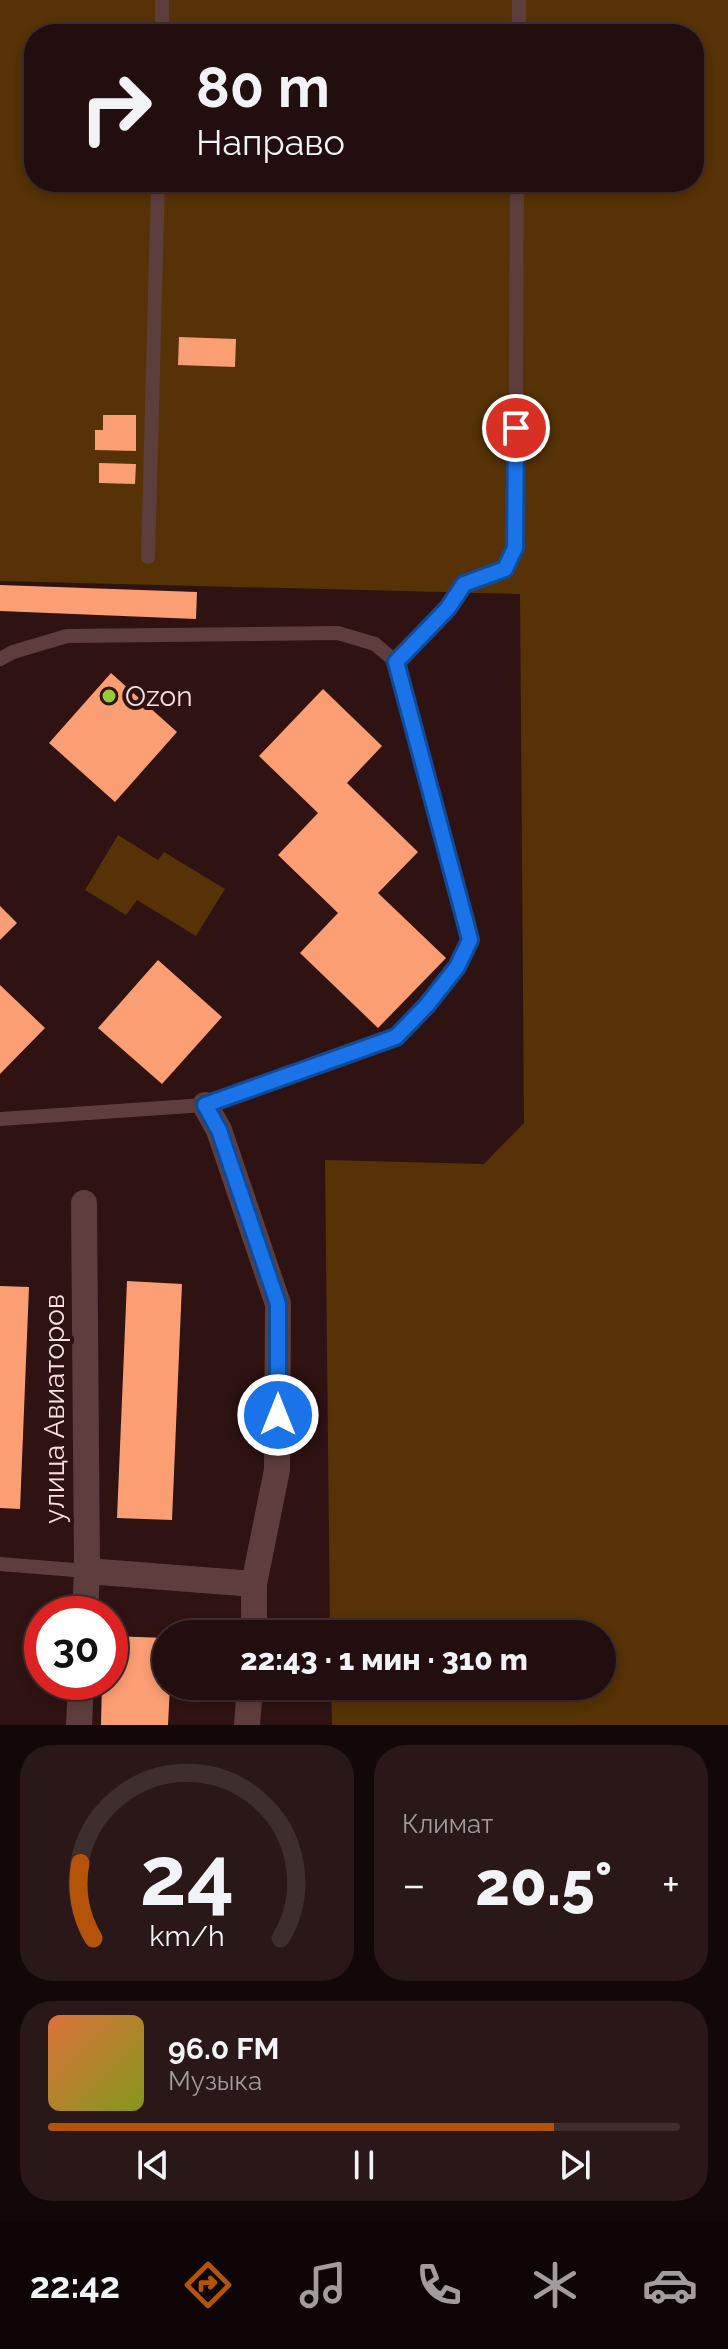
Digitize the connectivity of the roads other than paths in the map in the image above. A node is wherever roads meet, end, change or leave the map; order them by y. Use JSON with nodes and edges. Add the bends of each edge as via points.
{"nodes":[{"id":1,"x":162,"y":0,"type":"edge"},
{"id":2,"x":519,"y":0,"type":"edge"},
{"id":3,"x":162,"y":24,"type":"edge"},
{"id":4,"x":519,"y":24,"type":"edge"},
{"id":5,"x":158,"y":192,"type":"edge"},
{"id":6,"x":517,"y":192,"type":"edge"},
{"id":7,"x":148,"y":557,"type":"dead end"},
{"id":8,"x":0,"y":659,"type":"edge"},
{"id":9,"x":396,"y":662,"type":"junction"},
{"id":10,"x":205,"y":1105,"type":"junction"},
{"id":11,"x":0,"y":1119,"type":"edge"},
{"id":12,"x":84,"y":1203,"type":"dead end"},
{"id":13,"x":0,"y":1564,"type":"edge"},
{"id":14,"x":87,"y":1571,"type":"junction"},
{"id":15,"x":254,"y":1584,"type":"junction"},
{"id":16,"x":86,"y":1596,"type":"edge"},
{"id":17,"x":254,"y":1620,"type":"edge"},
{"id":18,"x":80,"y":1700,"type":"edge"},
{"id":19,"x":249,"y":1700,"type":"edge"},
{"id":20,"x":79,"y":1725,"type":"edge"},
{"id":21,"x":247,"y":1725,"type":"edge"}],
"edges":[{"from":1,"to":3,"type":"lane"},
{"from":2,"to":4,"type":"lane"},
{"from":5,"to":7,"type":"lane"},
{"from":6,"to":9,"type":"lane","via":[[515,548],[505,569],[464,584]]},
{"from":8,"to":9,"type":"lane","via":[[67,636],[338,633],[375,644]]},
{"from":9,"to":10,"type":"lane","via":[[470,940],[457,967],[396,1037]]},
{"from":10,"to":11,"type":"lane"},
{"from":10,"to":15,"type":"street","via":[[219,1130],[278,1304],[277,1470]]},
{"from":12,"to":14,"type":"street","name":"улица Авиаторов"},
{"from":13,"to":14,"type":"lane"},
{"from":14,"to":15,"type":"street"},
{"from":14,"to":16,"type":"street","name":"улица Авиаторов"},
{"from":15,"to":17,"type":"street"},
{"from":18,"to":20,"type":"street"},
{"from":19,"to":21,"type":"street"}]}
